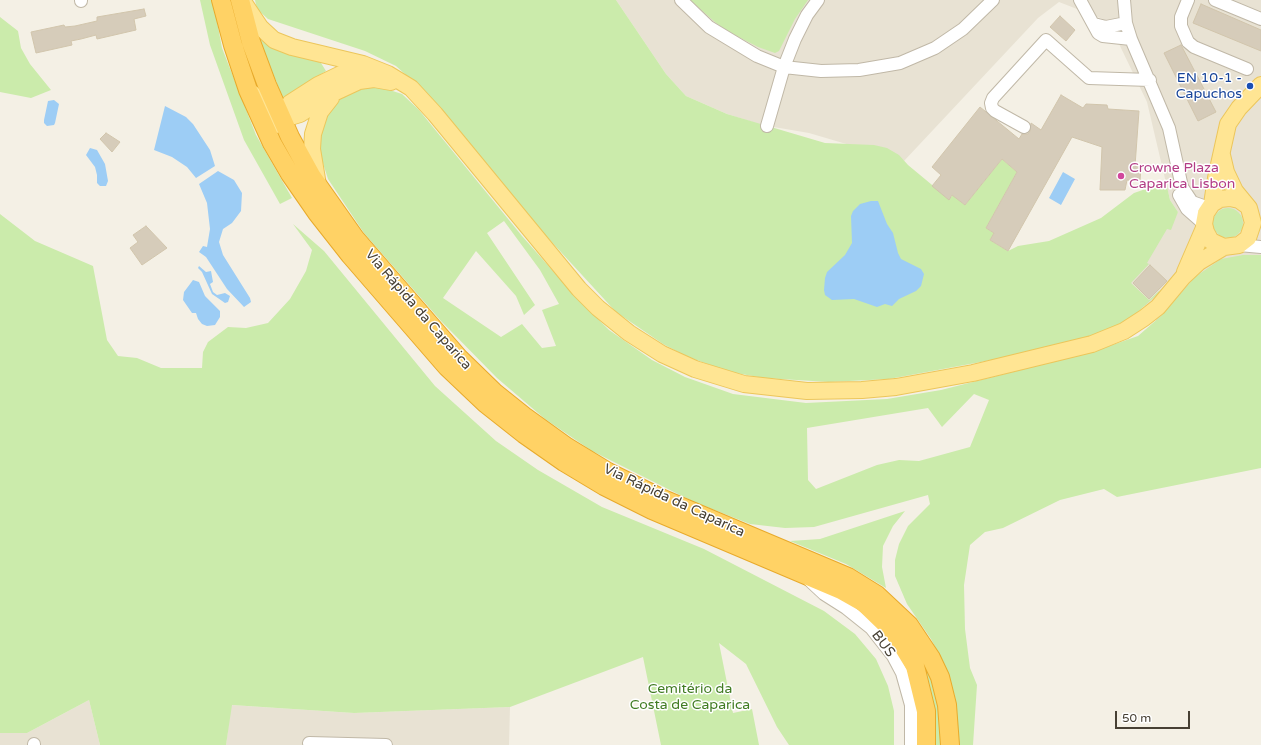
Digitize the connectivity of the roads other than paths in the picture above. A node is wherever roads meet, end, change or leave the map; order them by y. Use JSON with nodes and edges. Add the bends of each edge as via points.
{"nodes":[{"id":1,"x":221,"y":0,"type":"edge"},
{"id":2,"x":241,"y":0,"type":"edge"},
{"id":3,"x":681,"y":0,"type":"edge"},
{"id":4,"x":818,"y":0,"type":"edge"},
{"id":5,"x":993,"y":0,"type":"edge"},
{"id":6,"x":1080,"y":0,"type":"edge"},
{"id":7,"x":1124,"y":0,"type":"edge"},
{"id":8,"x":1188,"y":0,"type":"edge"},
{"id":9,"x":1215,"y":0,"type":"edge"},
{"id":10,"x":1261,"y":19,"type":"edge"},
{"id":11,"x":1126,"y":23,"type":"junction"},
{"id":12,"x":1094,"y":24,"type":"junction"},
{"id":13,"x":1131,"y":39,"type":"junction"},
{"id":14,"x":311,"y":52,"type":"junction"},
{"id":15,"x":784,"y":67,"type":"junction"},
{"id":16,"x":1247,"y":70,"type":"dead end"},
{"id":17,"x":395,"y":77,"type":"junction"},
{"id":18,"x":1150,"y":80,"type":"junction"},
{"id":19,"x":338,"y":82,"type":"junction"},
{"id":20,"x":1261,"y":85,"type":"edge"},
{"id":21,"x":248,"y":90,"type":"junction"},
{"id":22,"x":424,"y":102,"type":"junction"},
{"id":23,"x":288,"y":117,"type":"junction"},
{"id":24,"x":767,"y":126,"type":"dead end"},
{"id":25,"x":1024,"y":127,"type":"dead end"},
{"id":26,"x":1222,"y":155,"type":"junction"},
{"id":27,"x":284,"y":164,"type":"junction"},
{"id":28,"x":1179,"y":176,"type":"junction"},
{"id":29,"x":319,"y":187,"type":"junction"},
{"id":30,"x":1211,"y":206,"type":"junction"},
{"id":31,"x":1248,"y":207,"type":"junction"},
{"id":32,"x":1261,"y":221,"type":"edge"},
{"id":33,"x":1204,"y":226,"type":"junction"},
{"id":34,"x":1232,"y":246,"type":"junction"},
{"id":35,"x":1261,"y":246,"type":"edge"},
{"id":36,"x":1183,"y":277,"type":"junction"},
{"id":37,"x":802,"y":574,"type":"junction"},
{"id":38,"x":309,"y":742,"type":"dead end"},
{"id":39,"x":386,"y":745,"type":"edge"},
{"id":40,"x":911,"y":745,"type":"edge"},
{"id":41,"x":926,"y":745,"type":"edge"},
{"id":42,"x":950,"y":745,"type":"edge"}],
"edges":[{"from":1,"to":21,"type":"highway","name":"Via Rápida da Caparica"},
{"from":2,"to":14,"type":"main road","via":[[269,36],[285,45]]},
{"from":2,"to":23,"type":"highway","name":"Via Rápida da Caparica","via":[[256,56]]},
{"from":3,"to":15,"type":"street","via":[[709,27],[732,42]]},
{"from":4,"to":15,"type":"street","via":[[807,15]]},
{"from":5,"to":15,"type":"street","via":[[957,33],[935,48],[900,63],[859,70],[821,71]]},
{"from":6,"to":12,"type":"street"},
{"from":7,"to":11,"type":"street"},
{"from":8,"to":16,"type":"street","via":[[1181,17],[1181,26],[1188,42]]},
{"from":9,"to":10,"type":"street"},
{"from":11,"to":12,"type":"street","via":[[1106,28]]},
{"from":11,"to":13,"type":"street"},
{"from":12,"to":13,"type":"street","via":[[1098,33],[1103,36]]},
{"from":13,"to":18,"type":"street"},
{"from":14,"to":17,"type":"main road","via":[[363,64]]},
{"from":14,"to":19,"type":"main road","via":[[326,61]]},
{"from":15,"to":24,"type":"street"},
{"from":17,"to":19,"type":"main road","via":[[380,72],[351,71]]},
{"from":17,"to":22,"type":"main road","via":[[411,88]]},
{"from":18,"to":25,"type":"street","via":[[1089,78],[1046,40],[991,103],[995,111]]},
{"from":18,"to":28,"type":"street","via":[[1169,128]]},
{"from":19,"to":22,"type":"main road","via":[[367,79],[387,81],[408,90]]},
{"from":19,"to":23,"type":"main road","via":[[290,103]]},
{"from":19,"to":29,"type":"main road","via":[[320,112],[315,126],[312,149]]},
{"from":20,"to":26,"type":"main road","via":[[1233,116],[1226,132]]},
{"from":21,"to":23,"type":"main road","via":[[269,111]]},
{"from":21,"to":27,"type":"highway","name":"Via Rápida da Caparica"},
{"from":22,"to":36,"type":"main road","via":[[579,289],[598,308],[629,333],[662,354],[695,369],[744,384],[807,391],[862,390],[896,387],[972,373],[1109,338],[1158,307]]},
{"from":23,"to":27,"type":"main road","via":[[275,127],[275,139]]},
{"from":23,"to":29,"type":"highway","name":"Via Rápida da Caparica","via":[[295,148]]},
{"from":26,"to":30,"type":"main road"},
{"from":26,"to":31,"type":"main road","via":[[1228,178]]},
{"from":27,"to":37,"type":"highway","name":"Via Rápida da Caparica","via":[[331,231],[431,349],[463,383],[504,419],[564,462],[619,494]]},
{"from":28,"to":30,"type":"street","via":[[1184,191],[1195,205]]},
{"from":28,"to":33,"type":"street","via":[[1180,199]]},
{"from":29,"to":42,"type":"highway","name":"Via Rápida da Caparica","via":[[354,238],[434,331],[475,375],[524,416],[577,454],[624,481],[848,577],[887,602],[916,633],[936,668],[947,705]]},
{"from":30,"to":31,"type":"main road","via":[[1220,199],[1230,198],[1239,200]]},
{"from":30,"to":33,"type":"main road","via":[[1206,212]]},
{"from":31,"to":32,"type":"street"},
{"from":31,"to":34,"type":"main road","via":[[1253,218],[1252,229],[1248,238]]},
{"from":33,"to":34,"type":"main road","via":[[1211,241]]},
{"from":33,"to":36,"type":"main road"},
{"from":34,"to":35,"type":"street"},
{"from":34,"to":36,"type":"main road","via":[[1199,262]]},
{"from":37,"to":40,"type":"street","name":"BUS","via":[[824,594],[871,628],[893,656],[902,673],[911,705]]},
{"from":37,"to":41,"type":"highway","name":"Via Rápida da Caparica","via":[[860,601],[883,620],[901,641],[915,666],[921,684],[926,711]]},
{"from":38,"to":39,"type":"street"}]}
